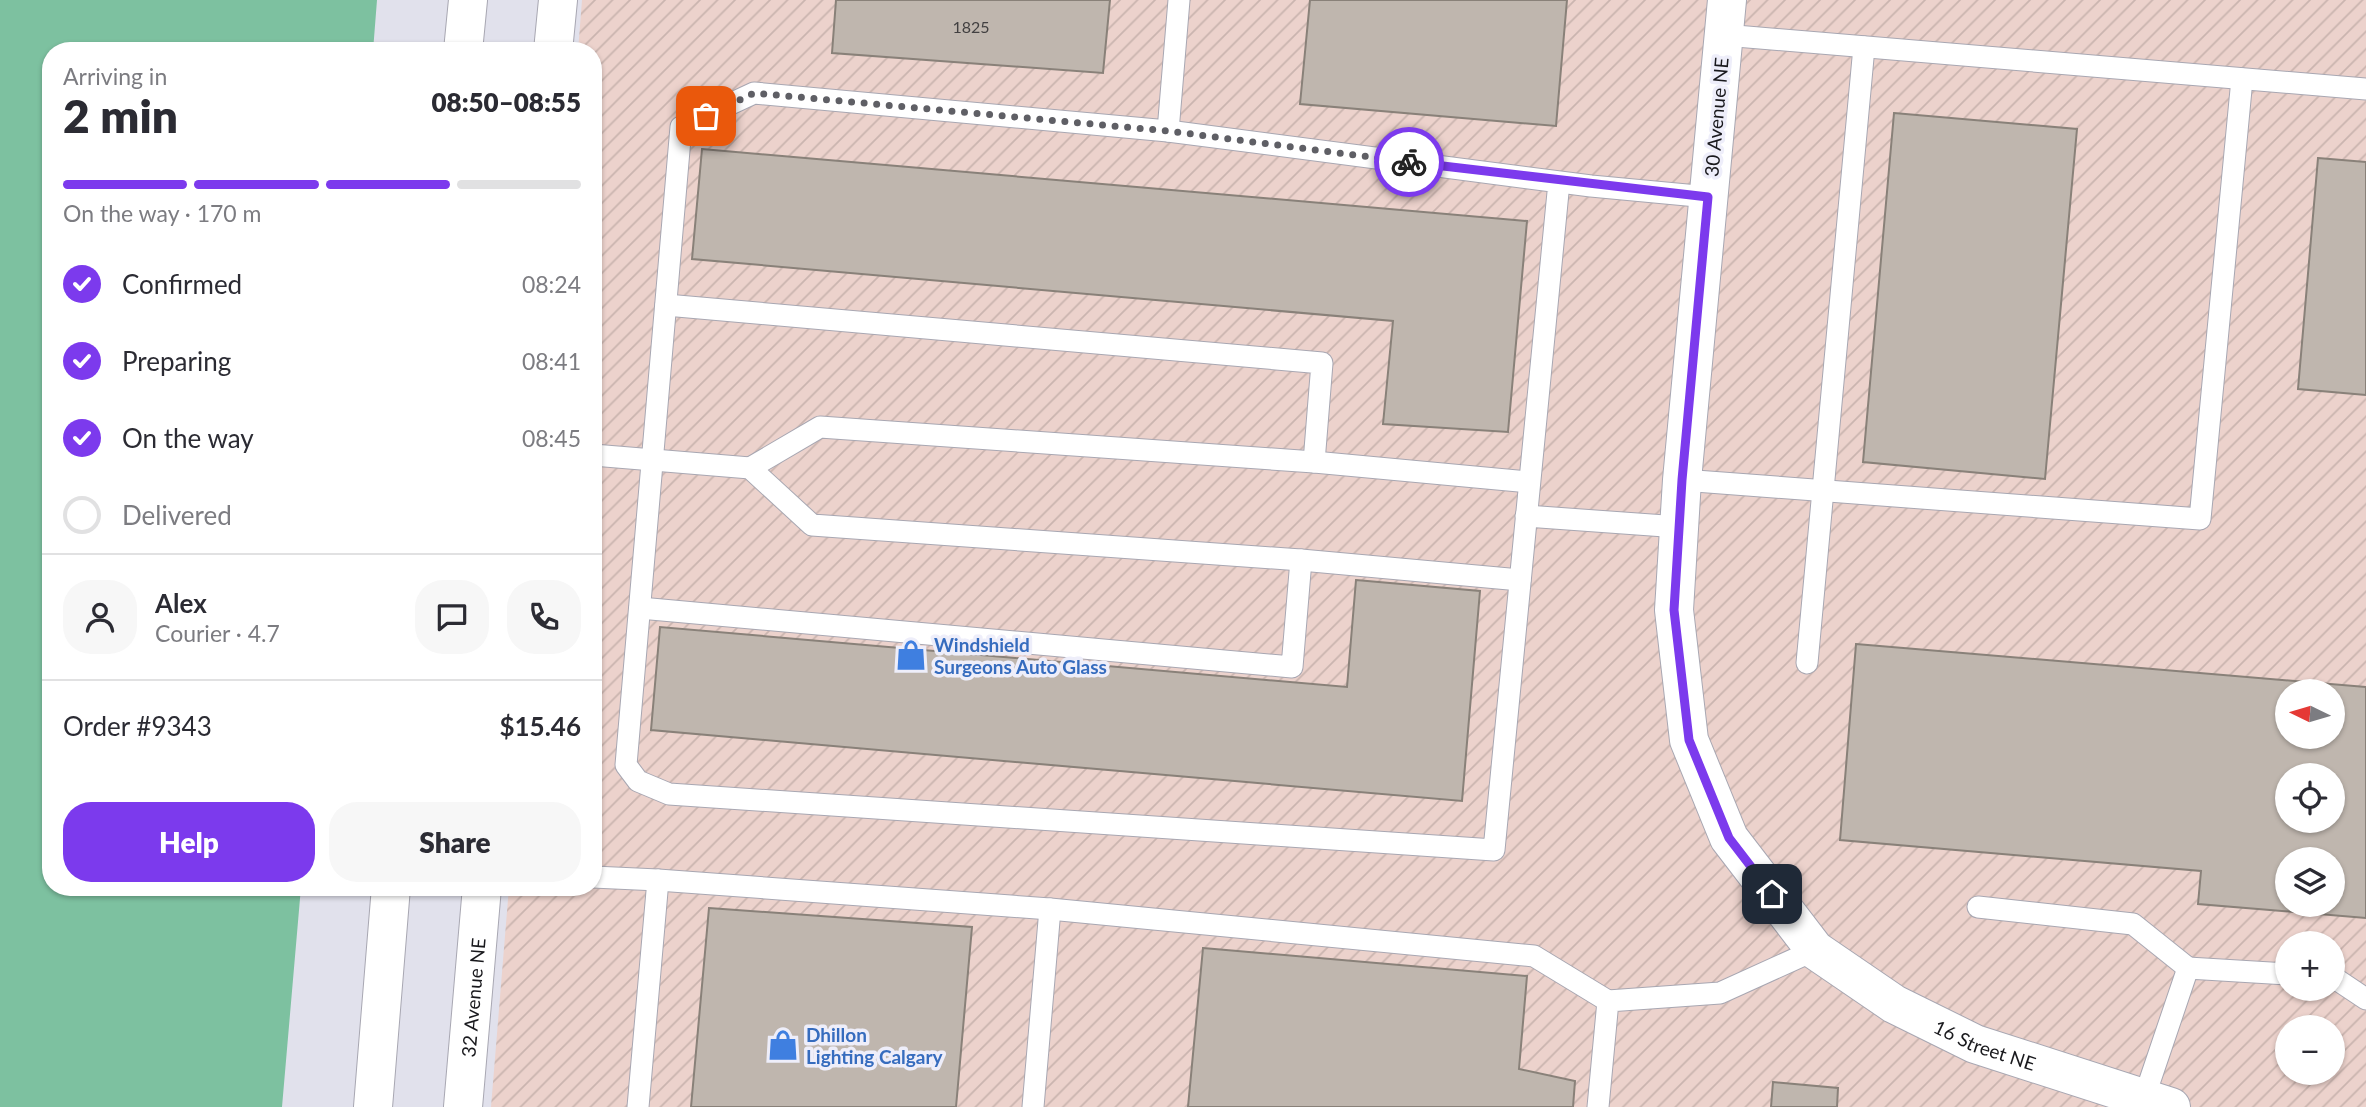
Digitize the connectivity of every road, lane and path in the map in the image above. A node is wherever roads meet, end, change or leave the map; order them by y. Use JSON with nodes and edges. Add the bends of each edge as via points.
{"nodes":[{"id":1,"x":467,"y":0,"type":"edge"},
{"id":2,"x":558,"y":0,"type":"edge"},
{"id":3,"x":1179,"y":0,"type":"edge"},
{"id":4,"x":1725,"y":17,"type":"edge"},
{"id":5,"x":464,"y":42,"type":"edge"},
{"id":6,"x":555,"y":42,"type":"edge"},
{"id":7,"x":1864,"y":47,"type":"junction"},
{"id":8,"x":2242,"y":79,"type":"junction"},
{"id":9,"x":2366,"y":89,"type":"edge"},
{"id":10,"x":1168,"y":131,"type":"junction"},
{"id":11,"x":1559,"y":181,"type":"junction"},
{"id":12,"x":1708,"y":197,"type":"junction"},
{"id":13,"x":666,"y":305,"type":"junction"},
{"id":14,"x":602,"y":455,"type":"edge"},
{"id":15,"x":652,"y":460,"type":"junction"},
{"id":16,"x":1314,"y":462,"type":"junction"},
{"id":17,"x":750,"y":468,"type":"junction"},
{"id":18,"x":1682,"y":480,"type":"junction"},
{"id":19,"x":1529,"y":482,"type":"junction"},
{"id":20,"x":1826,"y":491,"type":"junction"},
{"id":21,"x":1526,"y":516,"type":"junction"},
{"id":22,"x":1679,"y":527,"type":"junction"},
{"id":23,"x":1301,"y":561,"type":"junction"},
{"id":24,"x":1520,"y":580,"type":"junction"},
{"id":25,"x":640,"y":608,"type":"junction"},
{"id":26,"x":1807,"y":663,"type":"dead end"},
{"id":27,"x":602,"y":877,"type":"edge"},
{"id":28,"x":658,"y":880,"type":"junction"},
{"id":29,"x":390,"y":896,"type":"edge"},
{"id":30,"x":481,"y":896,"type":"edge"},
{"id":31,"x":1978,"y":907,"type":"dead end"},
{"id":32,"x":1050,"y":909,"type":"junction"},
{"id":33,"x":1815,"y":950,"type":"junction"},
{"id":34,"x":2188,"y":968,"type":"junction"},
{"id":35,"x":2275,"y":973,"type":"edge"},
{"id":36,"x":2345,"y":985,"type":"edge"},
{"id":37,"x":2366,"y":999,"type":"edge"},
{"id":38,"x":1608,"y":1000,"type":"junction"},
{"id":39,"x":2158,"y":1103,"type":"edge"},
{"id":40,"x":373,"y":1107,"type":"edge"},
{"id":41,"x":463,"y":1107,"type":"edge"},
{"id":42,"x":638,"y":1107,"type":"edge"},
{"id":43,"x":1033,"y":1107,"type":"edge"},
{"id":44,"x":1598,"y":1107,"type":"edge"}],
"edges":[{"from":1,"to":5,"type":"street"},
{"from":2,"to":6,"type":"street"},
{"from":3,"to":10,"type":"lane"},
{"from":4,"to":7,"type":"lane"},
{"from":4,"to":12,"type":"street","name":"30 Avenue NE"},
{"from":7,"to":8,"type":"lane"},
{"from":7,"to":20,"type":"lane"},
{"from":8,"to":9,"type":"lane"},
{"from":8,"to":20,"type":"lane","via":[[2200,519]]},
{"from":10,"to":11,"type":"lane"},
{"from":10,"to":13,"type":"lane","via":[[754,93],[681,127]]},
{"from":11,"to":12,"type":"lane"},
{"from":11,"to":19,"type":"lane"},
{"from":12,"to":18,"type":"street","name":"30 Avenue NE"},
{"from":13,"to":15,"type":"lane"},
{"from":13,"to":16,"type":"lane","via":[[1322,363]]},
{"from":14,"to":15,"type":"lane"},
{"from":15,"to":17,"type":"lane"},
{"from":15,"to":25,"type":"lane"},
{"from":16,"to":17,"type":"lane","via":[[820,427]]},
{"from":16,"to":19,"type":"lane"},
{"from":17,"to":23,"type":"lane","via":[[812,525]]},
{"from":18,"to":20,"type":"lane"},
{"from":18,"to":22,"type":"street","name":"30 Avenue NE"},
{"from":19,"to":21,"type":"lane"},
{"from":20,"to":26,"type":"lane"},
{"from":21,"to":22,"type":"lane"},
{"from":21,"to":24,"type":"lane"},
{"from":22,"to":33,"type":"street","name":"30 Avenue NE","via":[[1674,610],[1689,740],[1729,838]]},
{"from":23,"to":24,"type":"lane"},
{"from":23,"to":25,"type":"lane","via":[[1292,667]]},
{"from":24,"to":25,"type":"lane","via":[[1494,850],[669,794],[638,781],[626,765]]},
{"from":27,"to":28,"type":"lane"},
{"from":28,"to":32,"type":"lane"},
{"from":28,"to":42,"type":"lane"},
{"from":29,"to":40,"type":"street"},
{"from":30,"to":41,"type":"street","name":"32 Avenue NE"},
{"from":31,"to":34,"type":"lane","via":[[2133,924]]},
{"from":32,"to":38,"type":"lane","via":[[1534,956]]},
{"from":32,"to":43,"type":"lane"},
{"from":33,"to":38,"type":"lane","via":[[1720,993]]},
{"from":33,"to":39,"type":"street","name":"16 Street NE","via":[[1894,1004],[1975,1044]]},
{"from":34,"to":35,"type":"lane"},
{"from":34,"to":39,"type":"lane"},
{"from":36,"to":37,"type":"lane"},
{"from":38,"to":44,"type":"lane"}]}
